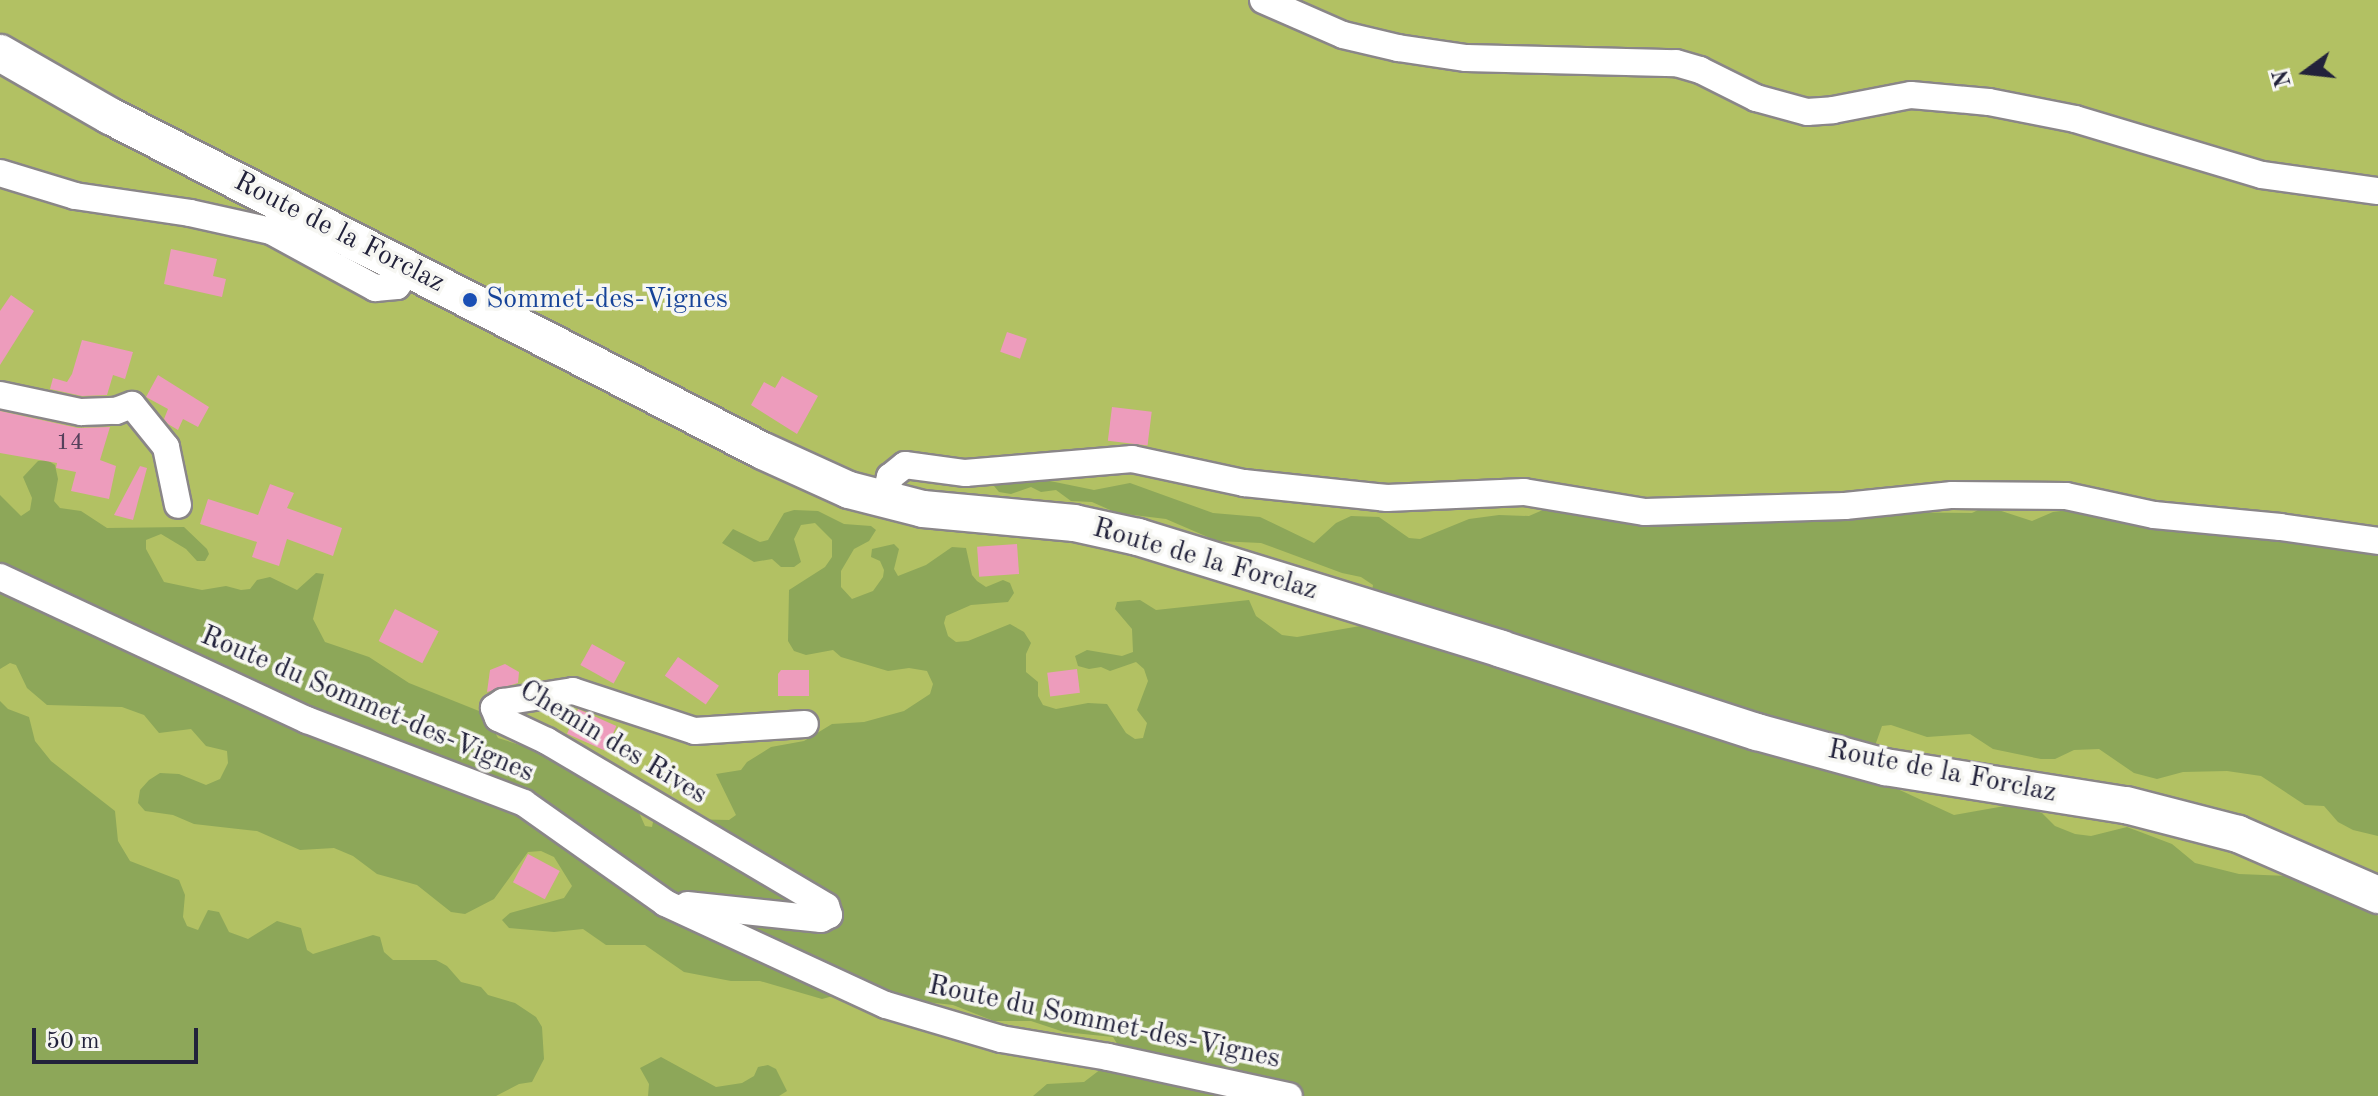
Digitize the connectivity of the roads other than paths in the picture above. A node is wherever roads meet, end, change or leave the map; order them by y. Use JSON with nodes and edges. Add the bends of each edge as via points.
{"nodes":[{"id":1,"x":1263,"y":0,"type":"edge"},
{"id":2,"x":0,"y":53,"type":"edge"},
{"id":3,"x":0,"y":173,"type":"edge"},
{"id":4,"x":2378,"y":191,"type":"edge"},
{"id":5,"x":409,"y":270,"type":"junction"},
{"id":6,"x":0,"y":395,"type":"edge"},
{"id":7,"x":884,"y":501,"type":"junction"},
{"id":8,"x":178,"y":505,"type":"dead end"},
{"id":9,"x":2378,"y":541,"type":"edge"},
{"id":10,"x":0,"y":577,"type":"edge"},
{"id":11,"x":805,"y":724,"type":"dead end"},
{"id":12,"x":2378,"y":895,"type":"edge"},
{"id":13,"x":665,"y":903,"type":"junction"},
{"id":14,"x":1289,"y":1096,"type":"edge"}],
"edges":[{"from":1,"to":4,"type":"street","via":[[1343,35],[1398,48],[1466,58],[1676,63],[1796,111],[1833,110],[1911,95],[1989,102],[2075,119],[2262,175]]},
{"from":2,"to":5,"type":"main road","name":"Route de la Forclaz","via":[[98,110]]},
{"from":3,"to":5,"type":"street","via":[[75,196],[271,231],[375,288],[397,286]]},
{"from":5,"to":7,"type":"main road","name":"Route de la Forclaz","via":[[763,451]]},
{"from":6,"to":8,"type":"street","via":[[81,412],[132,405],[166,447]]},
{"from":7,"to":9,"type":"street","via":[[890,477],[905,465],[965,473],[1132,459],[1244,483],[1387,498],[1524,492],[1645,512],[1857,505],[1952,495],[2066,496],[2154,515]]},
{"from":7,"to":12,"type":"main road","name":"Route de la Forclaz","via":[[942,512],[1074,523],[1138,537],[1757,732],[1885,767],[2126,805],[2238,834]]},
{"from":10,"to":13,"type":"street","name":"Route du Sommet-des-Vignes","via":[[307,720],[524,803]]},
{"from":11,"to":13,"type":"street","name":"Chemin des Rives","via":[[695,731],[573,691],[497,704],[498,718],[547,741],[826,906],[829,915],[821,919]]},
{"from":13,"to":14,"type":"street","name":"Route du Sommet-des-Vignes","via":[[920,1017],[1001,1039]]}]}
